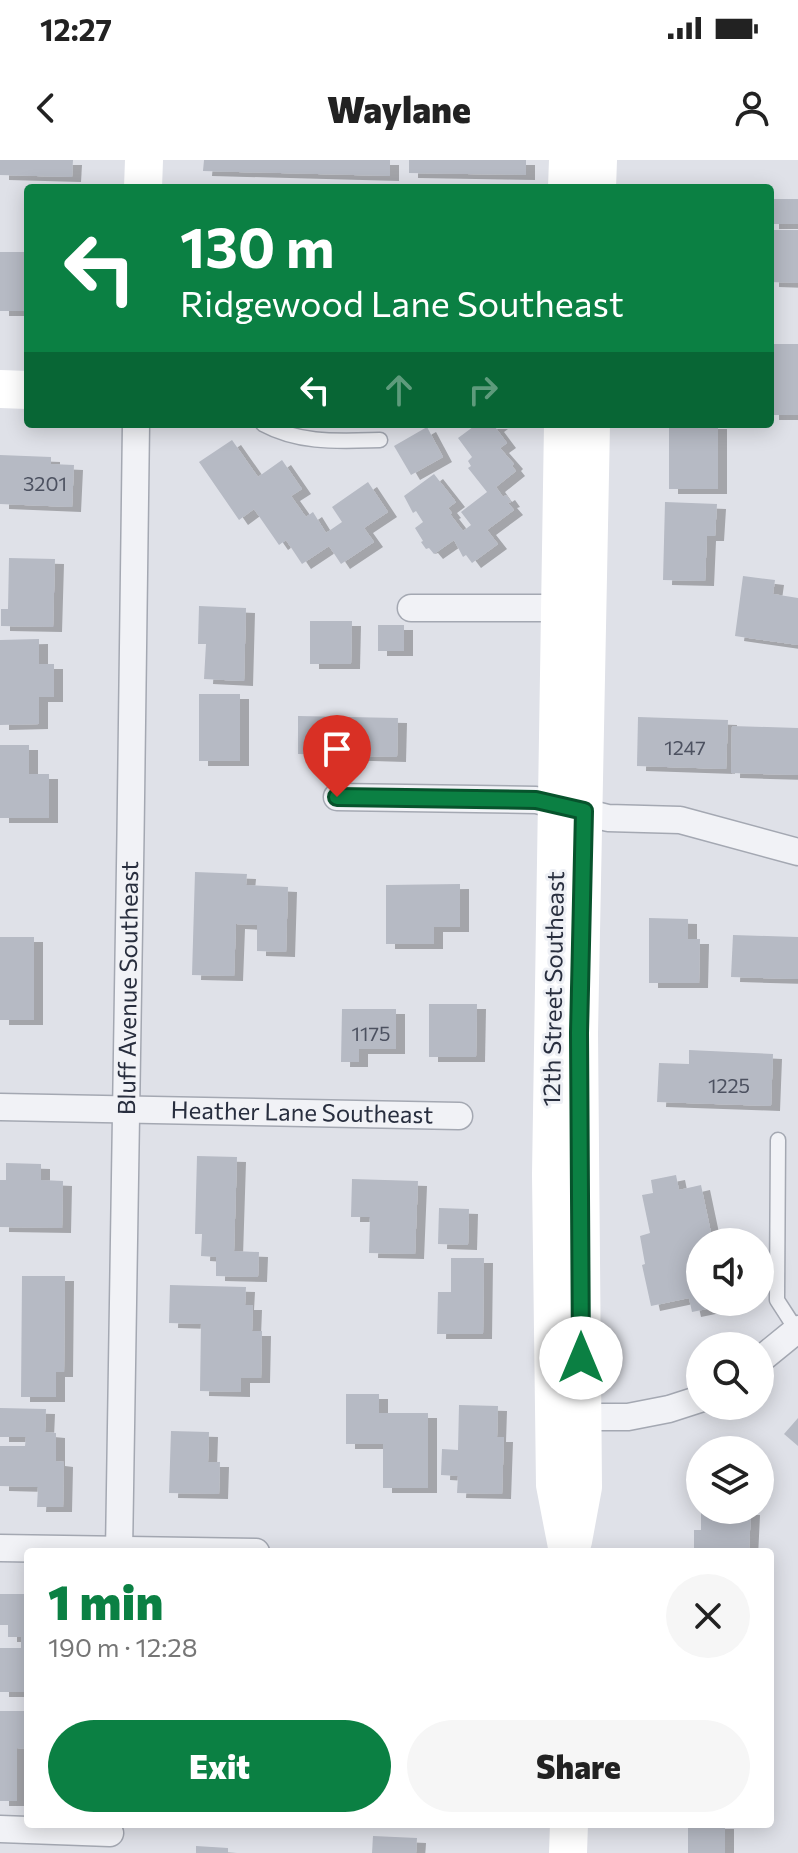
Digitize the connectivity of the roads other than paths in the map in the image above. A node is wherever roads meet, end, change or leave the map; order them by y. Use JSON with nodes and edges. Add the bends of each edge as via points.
{"nodes":[{"id":1,"x":144,"y":160,"type":"edge"},
{"id":2,"x":568,"y":160,"type":"edge"},
{"id":3,"x":598,"y":160,"type":"edge"},
{"id":4,"x":143,"y":184,"type":"edge"},
{"id":5,"x":567,"y":184,"type":"edge"},
{"id":6,"x":597,"y":184,"type":"edge"},
{"id":7,"x":0,"y":389,"type":"edge"},
{"id":8,"x":24,"y":390,"type":"edge"},
{"id":9,"x":136,"y":428,"type":"edge"},
{"id":10,"x":273,"y":428,"type":"edge"},
{"id":11,"x":563,"y":428,"type":"edge"},
{"id":12,"x":591,"y":428,"type":"edge"},
{"id":13,"x":380,"y":440,"type":"dead end"},
{"id":14,"x":411,"y":608,"type":"dead end"},
{"id":15,"x":560,"y":608,"type":"junction"},
{"id":16,"x":337,"y":797,"type":"dead end"},
{"id":17,"x":571,"y":808,"type":"junction"},
{"id":18,"x":798,"y":852,"type":"edge"},
{"id":19,"x":0,"y":1107,"type":"edge"},
{"id":20,"x":128,"y":1108,"type":"junction"},
{"id":21,"x":459,"y":1116,"type":"dead end"},
{"id":22,"x":778,"y":1140,"type":"dead end"},
{"id":23,"x":797,"y":1330,"type":"edge"},
{"id":24,"x":774,"y":1349,"type":"edge"},
{"id":25,"x":686,"y":1404,"type":"edge"},
{"id":26,"x":567,"y":1417,"type":"junction"},
{"id":27,"x":0,"y":1548,"type":"edge"},
{"id":28,"x":119,"y":1548,"type":"edge"},
{"id":29,"x":570,"y":1548,"type":"edge"},
{"id":30,"x":24,"y":1549,"type":"edge"},
{"id":31,"x":569,"y":1828,"type":"edge"},
{"id":32,"x":0,"y":1829,"type":"edge"},
{"id":33,"x":110,"y":1837,"type":"edge"},
{"id":34,"x":568,"y":1853,"type":"edge"}],
"edges":[{"from":1,"to":4,"type":"main road"},
{"from":2,"to":5,"type":"main road"},
{"from":3,"to":6,"type":"main road"},
{"from":7,"to":8,"type":"main road"},
{"from":9,"to":20,"type":"street","name":"Bluff Avenue Southeast"},
{"from":10,"to":13,"type":"lane","via":[[331,441]]},
{"from":11,"to":15,"type":"main road","name":"12th Street Southeast"},
{"from":12,"to":17,"type":"main road","name":"12th Street Southeast"},
{"from":14,"to":15,"type":"street"},
{"from":15,"to":17,"type":"main road","name":"12th Street Southeast"},
{"from":16,"to":17,"type":"street","via":[[536,800]]},
{"from":17,"to":18,"type":"street","via":[[608,818],[680,820]]},
{"from":17,"to":26,"type":"main road","name":"12th Street Southeast","via":[[579,1033]]},
{"from":19,"to":20,"type":"street","name":"Heather Lane Southeast"},
{"from":20,"to":21,"type":"street","name":"Heather Lane Southeast"},
{"from":20,"to":28,"type":"street","name":"Bluff Avenue Southeast"},
{"from":22,"to":23,"type":"lane","via":[[777,1300]]},
{"from":23,"to":24,"type":"street"},
{"from":25,"to":26,"type":"street","via":[[628,1417]]},
{"from":26,"to":29,"type":"main road","name":"12th Street Southeast","via":[[583,1487]]},
{"from":27,"to":30,"type":"street"},
{"from":31,"to":34,"type":"main road"},
{"from":32,"to":33,"type":"street"}]}
